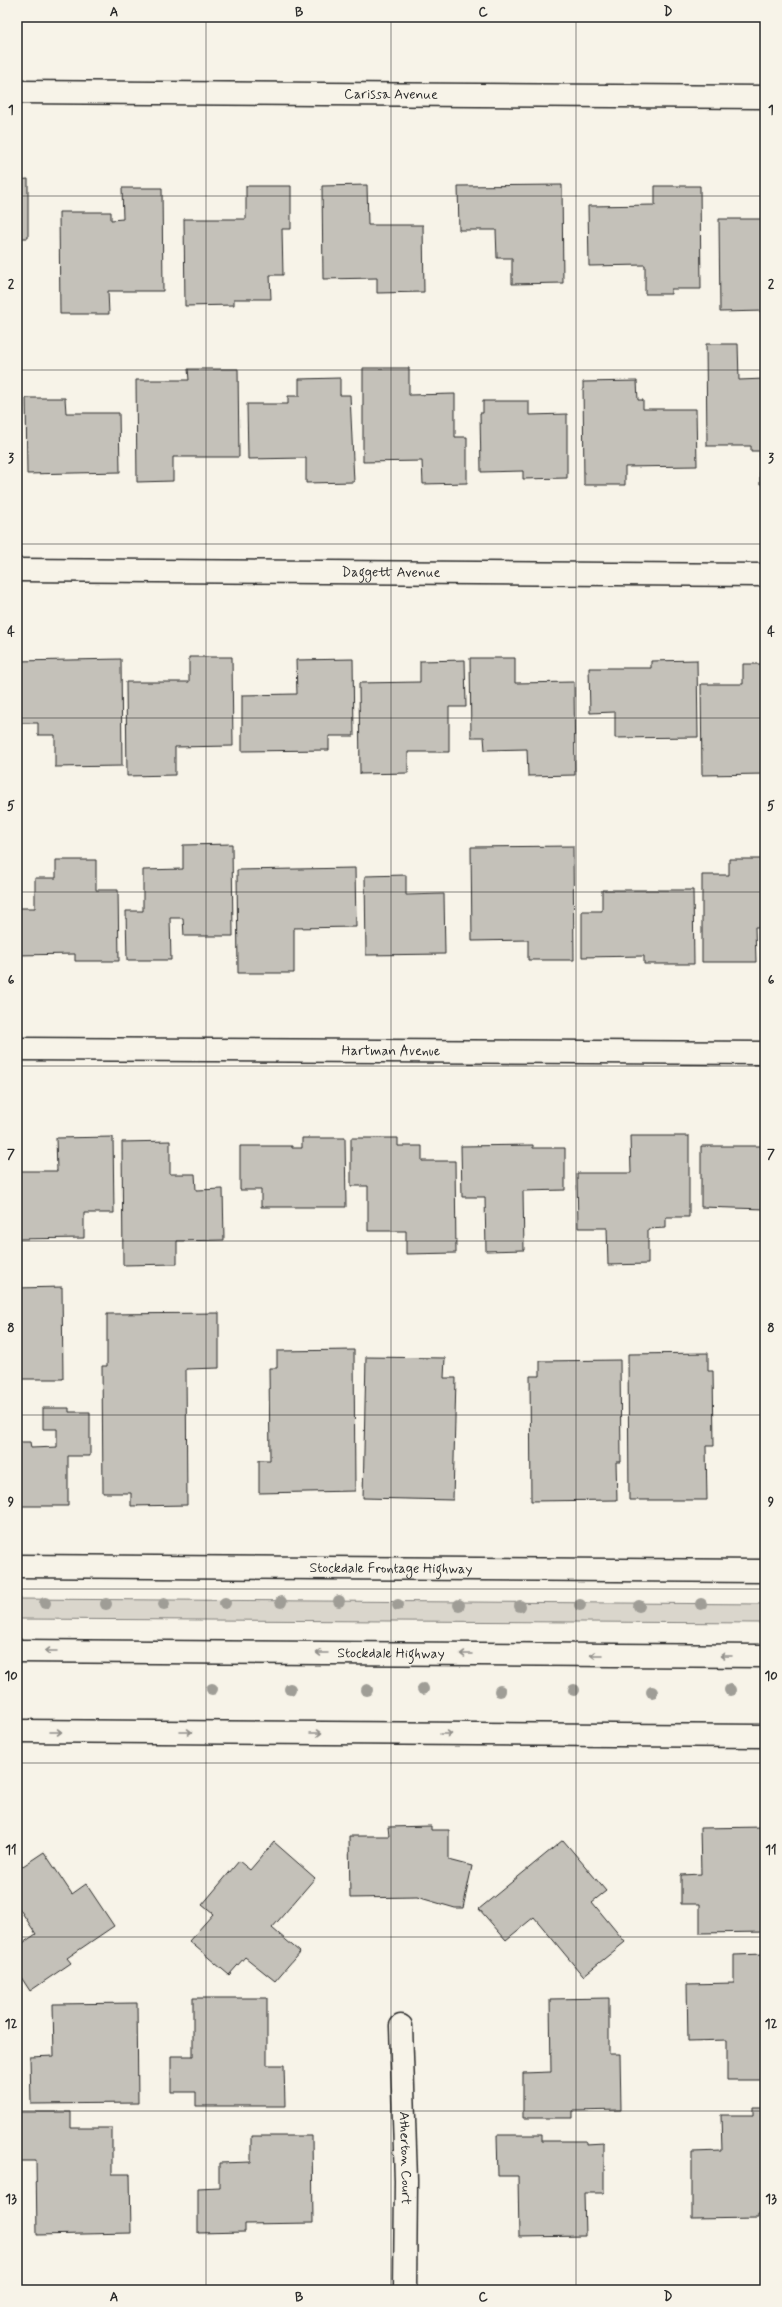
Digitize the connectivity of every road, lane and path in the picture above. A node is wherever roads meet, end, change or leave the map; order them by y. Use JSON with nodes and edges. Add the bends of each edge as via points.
{"nodes":[{"id":1,"x":17,"y":92,"type":"edge"},
{"id":2,"x":765,"y":96,"type":"edge"},
{"id":3,"x":17,"y":570,"type":"edge"},
{"id":4,"x":765,"y":575,"type":"edge"},
{"id":5,"x":17,"y":1049,"type":"edge"},
{"id":6,"x":765,"y":1053,"type":"edge"},
{"id":7,"x":17,"y":1566,"type":"edge"},
{"id":8,"x":765,"y":1571,"type":"edge"},
{"id":9,"x":17,"y":1651,"type":"edge"},
{"id":10,"x":765,"y":1656,"type":"edge"},
{"id":11,"x":17,"y":1732,"type":"edge"},
{"id":12,"x":765,"y":1736,"type":"edge"},
{"id":13,"x":401,"y":2026,"type":"dead end"},
{"id":14,"x":405,"y":2290,"type":"edge"}],
"edges":[{"from":1,"to":2,"type":"street","name":"Carissa Avenue"},
{"from":3,"to":4,"type":"street","name":"Daggett Avenue"},
{"from":5,"to":6,"type":"street","name":"Hartman Avenue"},
{"from":7,"to":8,"type":"street","name":"Stockdale Frontage Highway"},
{"from":10,"to":9,"type":"street","name":"Stockdale Highway","one_way":true},
{"from":11,"to":12,"type":"street","one_way":true},
{"from":13,"to":14,"type":"street","name":"Atherton Court","via":[[406,2180]]}]}
